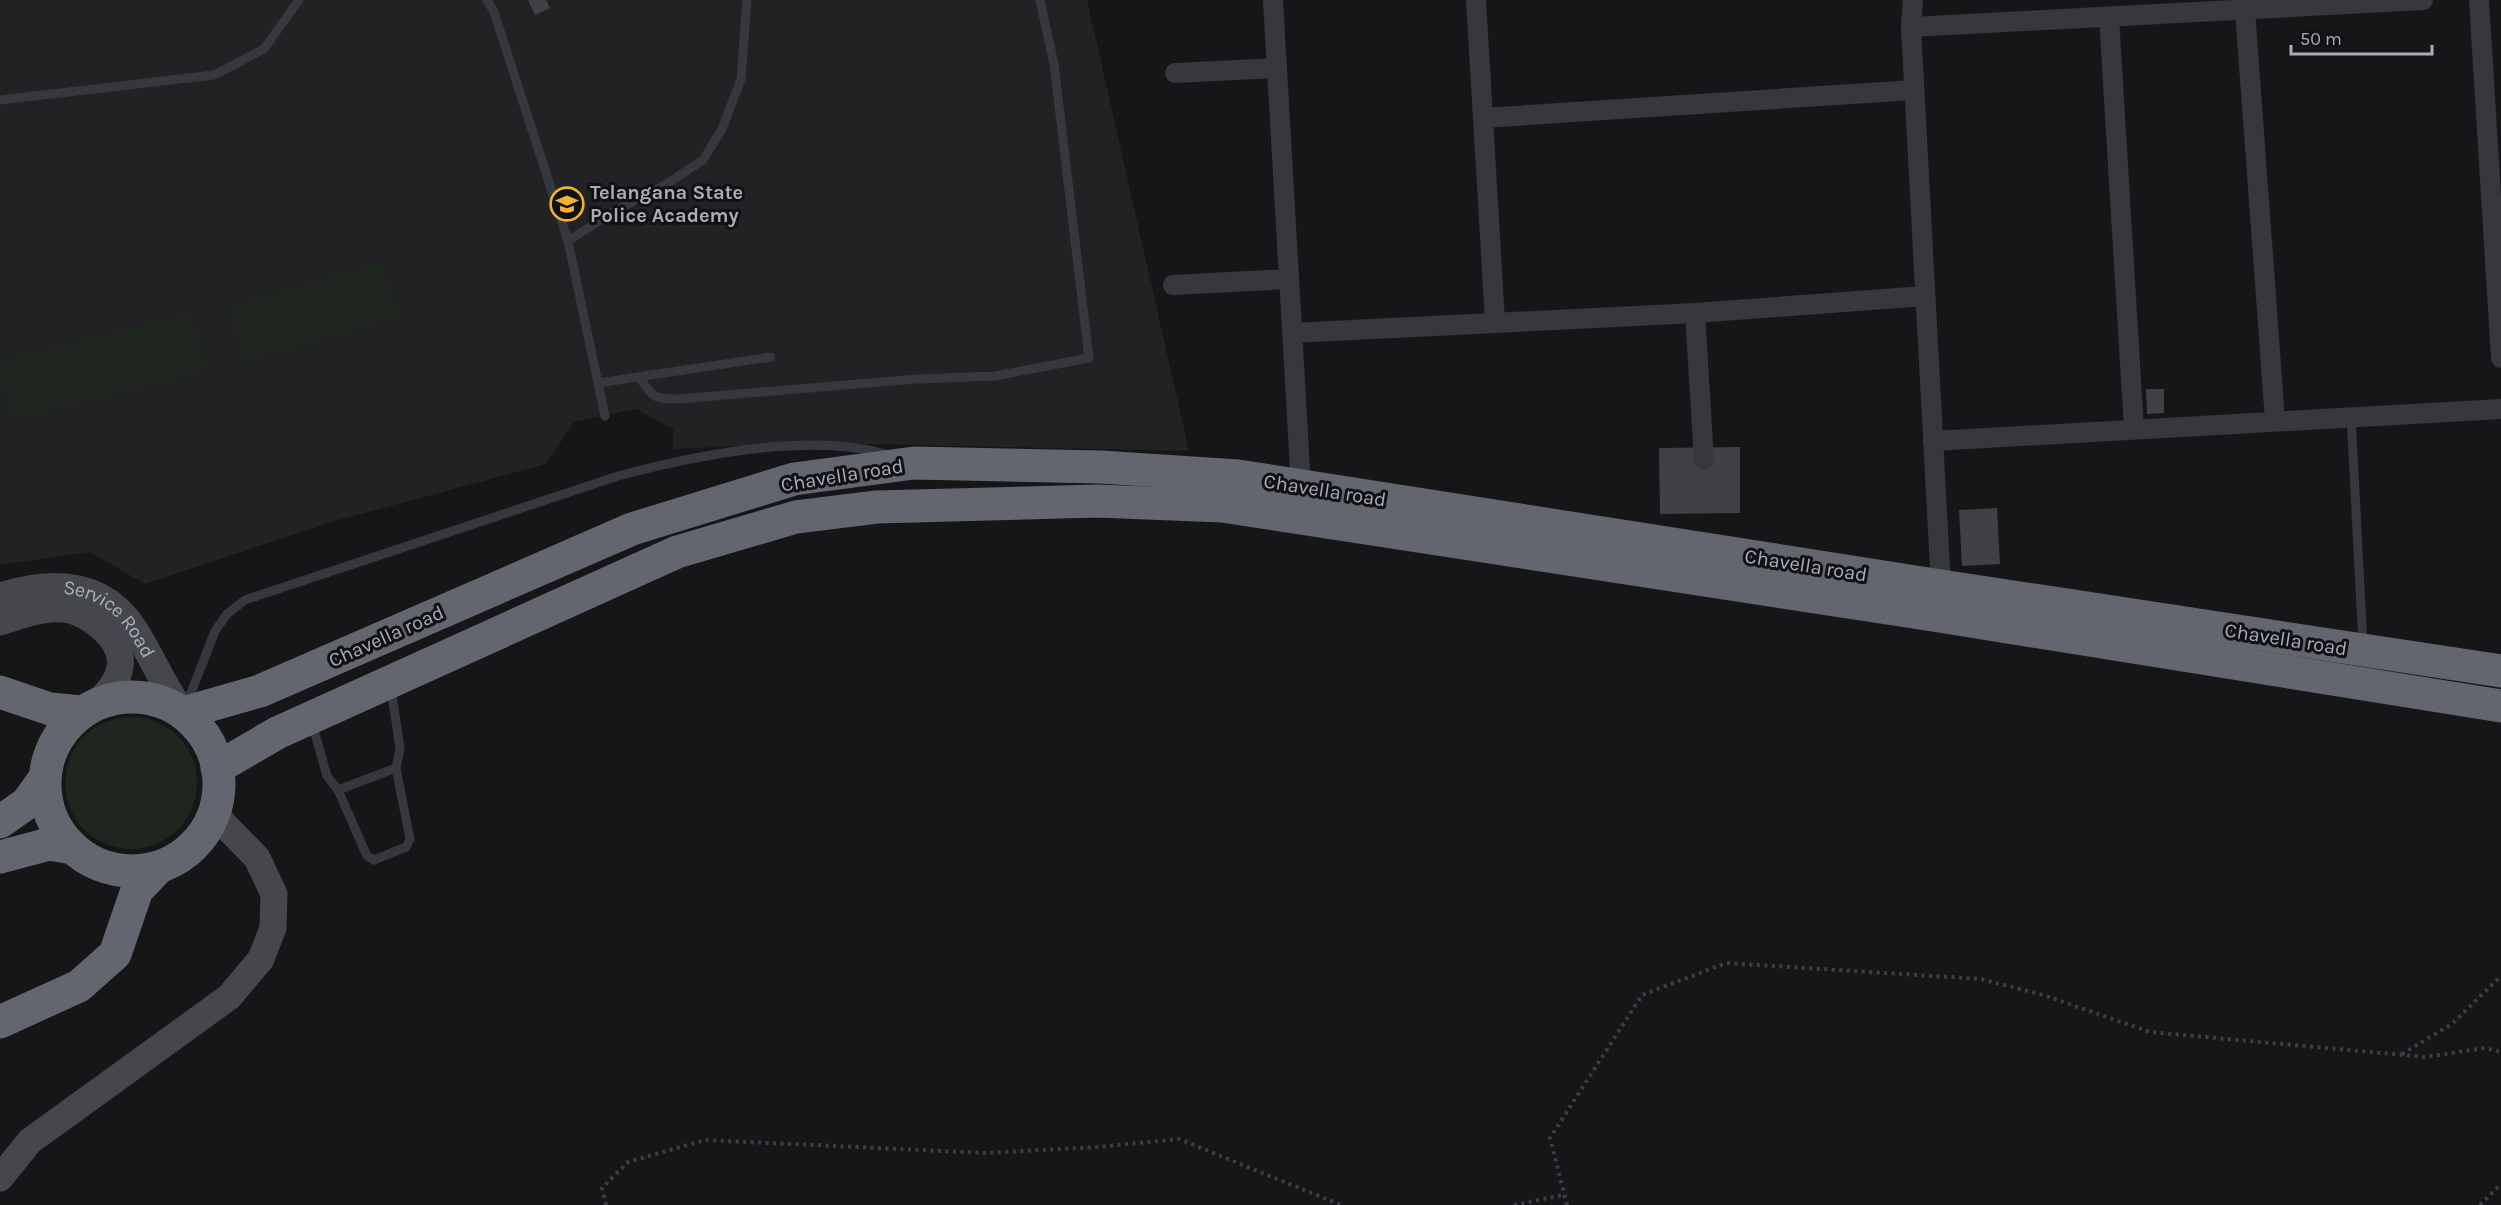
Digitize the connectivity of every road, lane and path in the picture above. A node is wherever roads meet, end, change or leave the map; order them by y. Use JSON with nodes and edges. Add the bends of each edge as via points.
{"nodes":[{"id":1,"x":299,"y":0,"type":"edge"},
{"id":2,"x":487,"y":0,"type":"edge"},
{"id":3,"x":747,"y":0,"type":"edge"},
{"id":4,"x":1040,"y":0,"type":"edge"},
{"id":5,"x":1273,"y":0,"type":"edge"},
{"id":6,"x":1476,"y":0,"type":"edge"},
{"id":7,"x":1912,"y":0,"type":"edge"},
{"id":8,"x":2423,"y":0,"type":"edge"},
{"id":9,"x":2478,"y":0,"type":"edge"},
{"id":10,"x":2204,"y":6,"type":"edge"},
{"id":11,"x":2245,"y":10,"type":"junction"},
{"id":12,"x":2109,"y":17,"type":"junction"},
{"id":13,"x":1911,"y":27,"type":"junction"},
{"id":14,"x":1277,"y":68,"type":"junction"},
{"id":15,"x":1175,"y":73,"type":"dead end"},
{"id":16,"x":1914,"y":90,"type":"junction"},
{"id":17,"x":0,"y":100,"type":"edge"},
{"id":18,"x":1483,"y":118,"type":"junction"},
{"id":19,"x":568,"y":242,"type":"junction"},
{"id":20,"x":1289,"y":279,"type":"junction"},
{"id":21,"x":1173,"y":285,"type":"dead end"},
{"id":22,"x":1925,"y":296,"type":"junction"},
{"id":23,"x":1695,"y":313,"type":"junction"},
{"id":24,"x":1495,"y":321,"type":"junction"},
{"id":25,"x":1292,"y":333,"type":"junction"},
{"id":26,"x":771,"y":357,"type":"dead end"},
{"id":27,"x":2501,"y":358,"type":"edge"},
{"id":28,"x":640,"y":378,"type":"junction"},
{"id":29,"x":598,"y":383,"type":"junction"},
{"id":30,"x":2501,"y":409,"type":"edge"},
{"id":31,"x":605,"y":416,"type":"dead end"},
{"id":32,"x":2351,"y":416,"type":"junction"},
{"id":33,"x":2275,"y":420,"type":"junction"},
{"id":34,"x":2134,"y":429,"type":"junction"},
{"id":35,"x":1933,"y":441,"type":"junction"},
{"id":36,"x":1704,"y":460,"type":"dead end"},
{"id":37,"x":914,"y":463,"type":"junction"},
{"id":38,"x":1301,"y":486,"type":"junction"},
{"id":39,"x":1614,"y":550,"type":"junction"},
{"id":40,"x":1941,"y":586,"type":"junction"},
{"id":41,"x":0,"y":596,"type":"edge"},
{"id":42,"x":0,"y":622,"type":"edge"},
{"id":43,"x":2364,"y":651,"type":"junction"},
{"id":44,"x":2501,"y":670,"type":"edge"},
{"id":45,"x":390,"y":682,"type":"junction"},
{"id":46,"x":0,"y":692,"type":"edge"},
{"id":47,"x":2501,"y":706,"type":"edge"},
{"id":48,"x":88,"y":709,"type":"junction"},
{"id":49,"x":183,"y":713,"type":"junction"},
{"id":50,"x":310,"y":718,"type":"junction"},
{"id":51,"x":218,"y":768,"type":"junction"},
{"id":52,"x":396,"y":768,"type":"junction"},
{"id":53,"x":45,"y":778,"type":"junction"},
{"id":54,"x":338,"y":790,"type":"junction"},
{"id":55,"x":215,"y":815,"type":"junction"},
{"id":56,"x":0,"y":822,"type":"edge"},
{"id":57,"x":73,"y":848,"type":"junction"},
{"id":58,"x":0,"y":857,"type":"edge"},
{"id":59,"x":159,"y":867,"type":"junction"},
{"id":60,"x":2501,"y":975,"type":"edge"},
{"id":61,"x":0,"y":1022,"type":"edge"},
{"id":62,"x":2501,"y":1052,"type":"edge"},
{"id":63,"x":2401,"y":1054,"type":"junction"},
{"id":64,"x":0,"y":1178,"type":"edge"},
{"id":65,"x":2501,"y":1184,"type":"edge"},
{"id":66,"x":1563,"y":1195,"type":"junction"},
{"id":67,"x":606,"y":1205,"type":"edge"},
{"id":68,"x":1341,"y":1205,"type":"edge"},
{"id":69,"x":1514,"y":1205,"type":"edge"},
{"id":70,"x":1567,"y":1205,"type":"edge"},
{"id":71,"x":2480,"y":1205,"type":"edge"}],
"edges":[{"from":1,"to":17,"type":"lane","via":[[264,49],[214,75]]},
{"from":2,"to":19,"type":"lane"},
{"from":3,"to":19,"type":"lane","via":[[741,79],[722,129],[703,160]]},
{"from":4,"to":28,"type":"lane","via":[[1054,64],[1089,358],[995,376],[660,400],[649,393]]},
{"from":5,"to":14,"type":"street"},
{"from":6,"to":18,"type":"street"},
{"from":7,"to":13,"type":"street"},
{"from":8,"to":11,"type":"street"},
{"from":9,"to":27,"type":"street"},
{"from":10,"to":11,"type":"street"},
{"from":10,"to":12,"type":"street"},
{"from":11,"to":33,"type":"street"},
{"from":12,"to":13,"type":"street"},
{"from":12,"to":34,"type":"street"},
{"from":13,"to":16,"type":"street"},
{"from":14,"to":15,"type":"street"},
{"from":14,"to":20,"type":"street"},
{"from":16,"to":18,"type":"street"},
{"from":16,"to":22,"type":"street"},
{"from":18,"to":24,"type":"street"},
{"from":19,"to":29,"type":"lane"},
{"from":20,"to":21,"type":"street"},
{"from":20,"to":25,"type":"street"},
{"from":22,"to":23,"type":"street"},
{"from":22,"to":35,"type":"street"},
{"from":23,"to":24,"type":"street"},
{"from":23,"to":36,"type":"street"},
{"from":24,"to":25,"type":"street"},
{"from":25,"to":38,"type":"street"},
{"from":26,"to":28,"type":"lane"},
{"from":28,"to":29,"type":"lane"},
{"from":29,"to":31,"type":"lane"},
{"from":30,"to":32,"type":"street"},
{"from":32,"to":33,"type":"street"},
{"from":32,"to":43,"type":"lane"},
{"from":33,"to":34,"type":"street"},
{"from":34,"to":35,"type":"street"},
{"from":35,"to":40,"type":"street"},
{"from":37,"to":38,"type":"highway","name":"Chavella road","via":[[1101,467],[1238,476]]},
{"from":37,"to":49,"type":"highway","name":"Chavella road","via":[[794,479],[632,529],[260,691]]},
{"from":37,"to":49,"type":"lane","via":[[864,448],[820,446],[681,460],[618,476],[245,600],[227,614],[215,632]]},
{"from":38,"to":39,"type":"highway","name":"Chavella road"},
{"from":39,"to":40,"type":"highway","name":"Chavella road"},
{"from":39,"to":45,"type":"highway","name":"Chavella road","via":[[1222,506],[1097,501],[878,507],[796,517],[677,552]]},
{"from":39,"to":47,"type":"highway","name":"Chavella road"},
{"from":40,"to":43,"type":"highway","name":"Chavella road"},
{"from":41,"to":49,"type":"main road","name":"Service Road","via":[[33,587],[62,586],[78,588],[108,602],[134,629]]},
{"from":42,"to":48,"type":"main road","name":"Service Road","via":[[49,609],[78,612],[94,621],[116,645],[120,669],[108,694]]},
{"from":43,"to":44,"type":"highway","name":"Chavella road"},
{"from":45,"to":50,"type":"highway","name":"Chavella road"},
{"from":45,"to":52,"type":"lane","via":[[400,748]]},
{"from":46,"to":48,"type":"highway","via":[[50,709]]},
{"from":48,"to":49,"type":"highway","via":[[112,699],[139,697],[166,703]]},
{"from":48,"to":53,"type":"highway","via":[[63,730],[50,753]]},
{"from":49,"to":51,"type":"highway","via":[[201,729],[214,751]]},
{"from":50,"to":51,"type":"highway","name":"Chavella road"},
{"from":50,"to":54,"type":"lane","via":[[327,776]]},
{"from":51,"to":55,"type":"highway","via":[[220,796]]},
{"from":52,"to":54,"type":"lane"},
{"from":52,"to":54,"type":"lane","via":[[410,839],[406,847],[374,860],[367,856]]},
{"from":53,"to":56,"type":"highway","via":[[27,803]]},
{"from":53,"to":57,"type":"highway","via":[[53,820]]},
{"from":55,"to":59,"type":"highway","via":[[202,838],[183,856]]},
{"from":55,"to":64,"type":"main road","via":[[257,858],[274,894],[273,928],[261,959],[229,997],[30,1141]]},
{"from":57,"to":58,"type":"highway","via":[[49,844]]},
{"from":57,"to":59,"type":"highway","via":[[99,864],[128,871]]},
{"from":59,"to":61,"type":"highway","via":[[137,890],[115,954],[79,986]]},
{"from":60,"to":63,"type":"path","via":[[2452,1024]]},
{"from":62,"to":63,"type":"path","via":[[2485,1048],[2425,1057]]},
{"from":63,"to":66,"type":"path","via":[[2150,1032],[2043,995],[1981,980],[1726,963],[1642,994],[1550,1138]]},
{"from":65,"to":71,"type":"path"},
{"from":66,"to":69,"type":"path"},
{"from":66,"to":70,"type":"path"},
{"from":67,"to":68,"type":"path","via":[[602,1188],[628,1162],[705,1140],[986,1153],[1179,1139]]}]}
